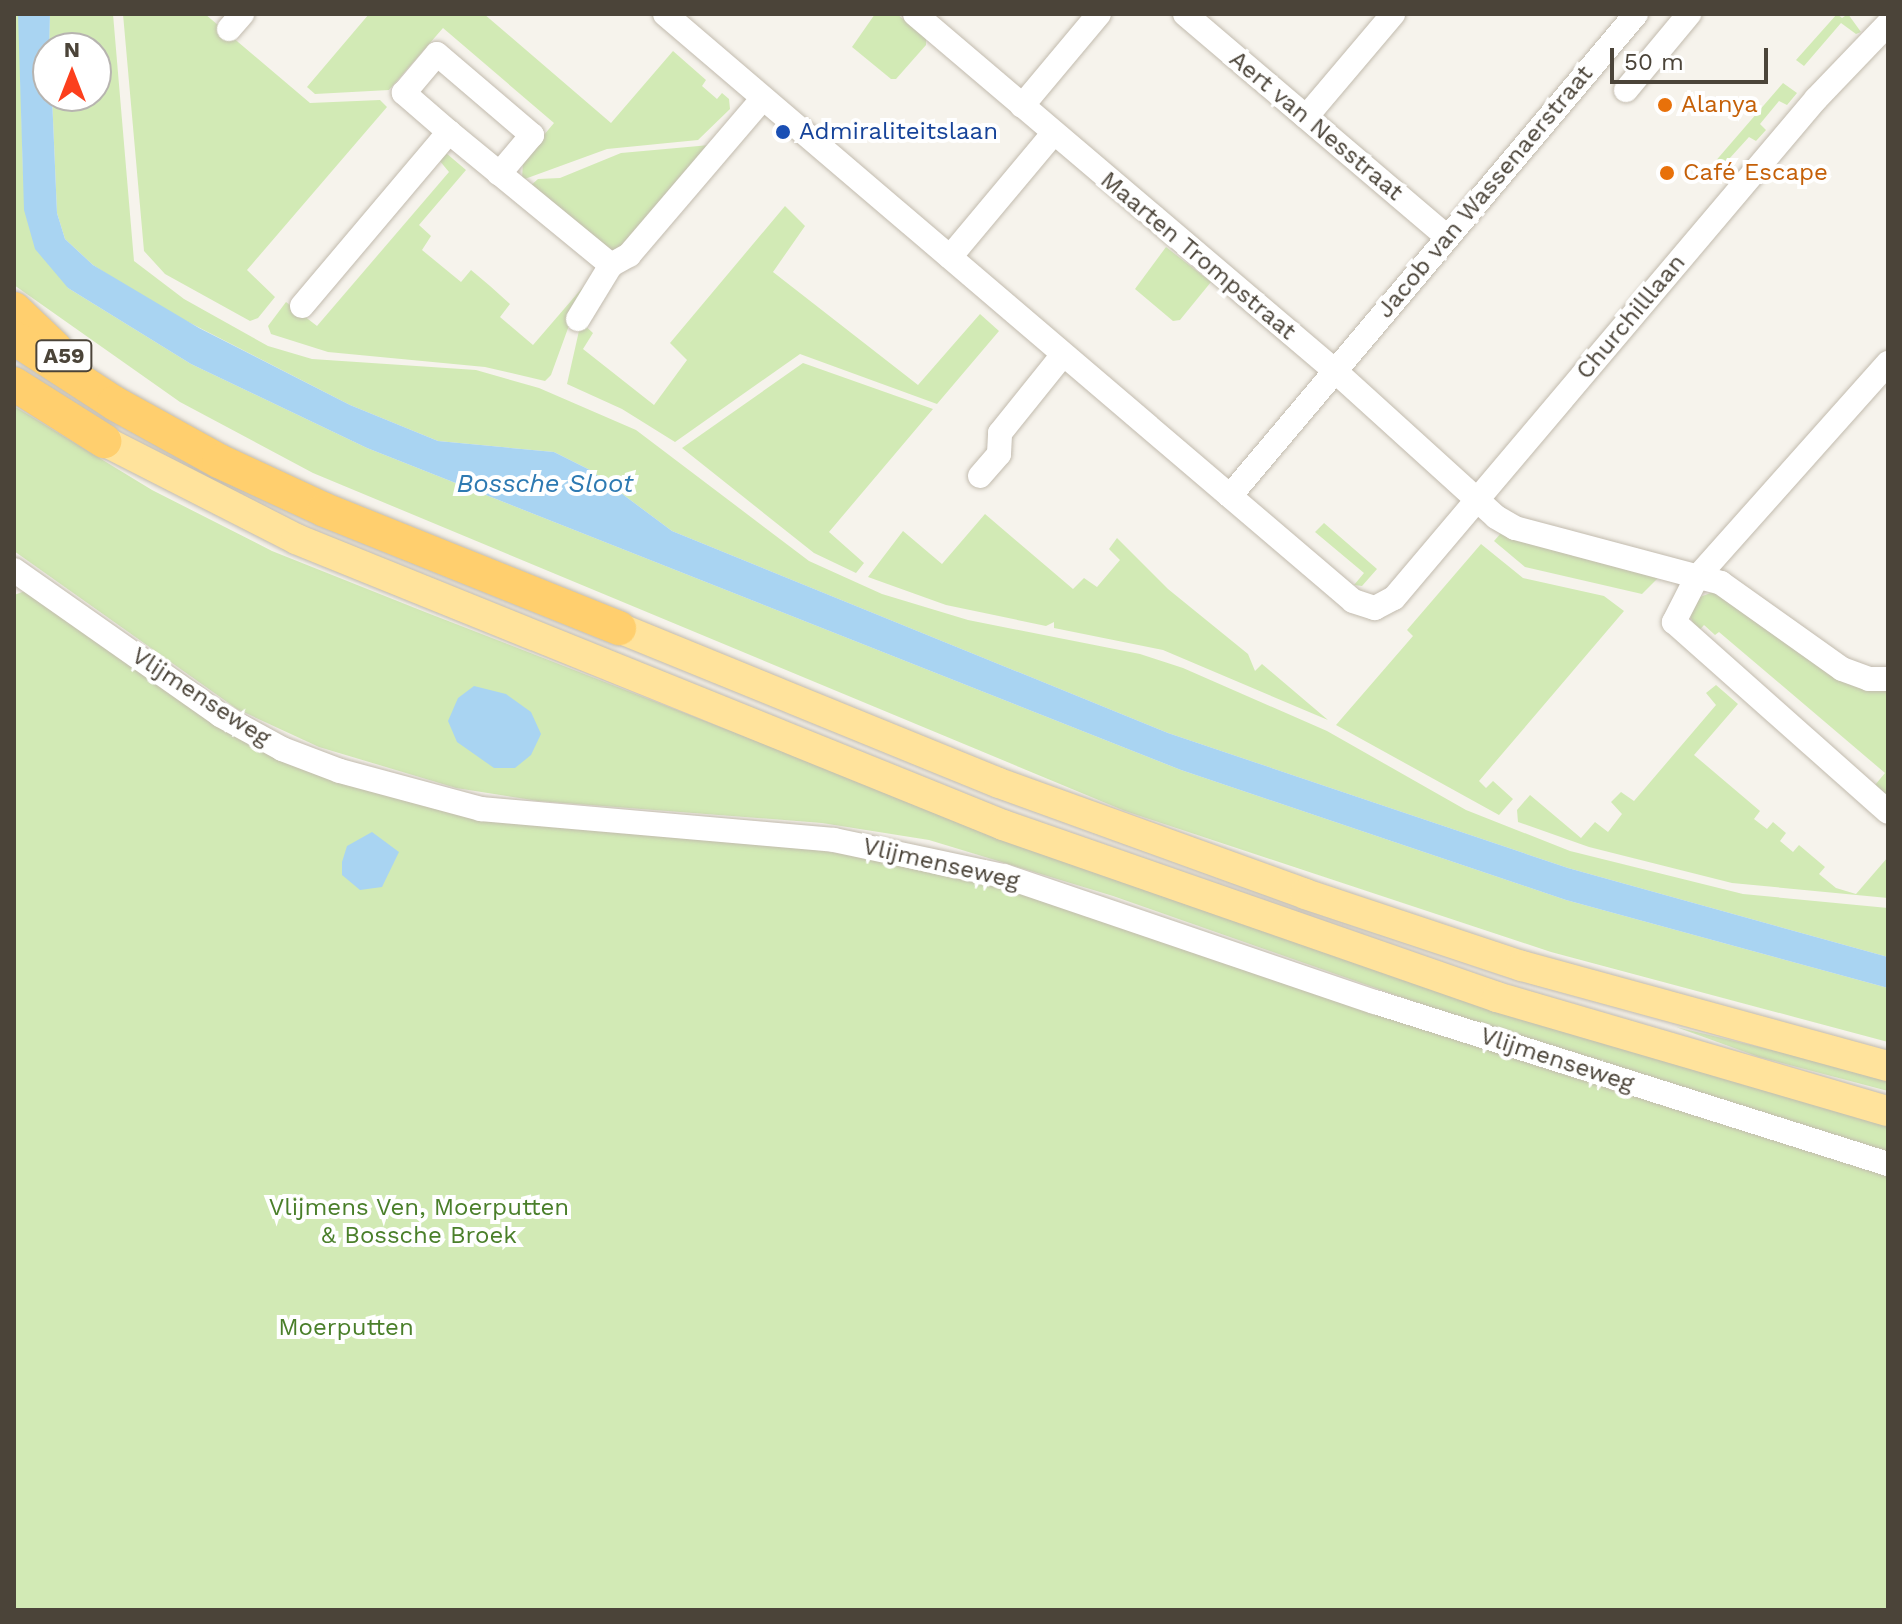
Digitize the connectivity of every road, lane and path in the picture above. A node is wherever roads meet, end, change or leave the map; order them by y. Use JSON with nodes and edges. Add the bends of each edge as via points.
{"nodes":[{"id":1,"x":915,"y":14,"type":"edge"},
{"id":2,"x":1099,"y":14,"type":"edge"},
{"id":3,"x":1185,"y":14,"type":"edge"},
{"id":4,"x":1393,"y":14,"type":"edge"},
{"id":5,"x":1636,"y":14,"type":"edge"},
{"id":6,"x":1689,"y":14,"type":"edge"},
{"id":7,"x":668,"y":15,"type":"edge"},
{"id":8,"x":1888,"y":24,"type":"edge"},
{"id":9,"x":1626,"y":90,"type":"dead end"},
{"id":10,"x":763,"y":98,"type":"junction"},
{"id":11,"x":1022,"y":106,"type":"junction"},
{"id":12,"x":1306,"y":117,"type":"junction"},
{"id":13,"x":449,"y":132,"type":"junction"},
{"id":14,"x":1053,"y":134,"type":"junction"},
{"id":15,"x":499,"y":174,"type":"junction"},
{"id":16,"x":1447,"y":237,"type":"junction"},
{"id":17,"x":950,"y":257,"type":"junction"},
{"id":18,"x":611,"y":265,"type":"junction"},
{"id":19,"x":302,"y":306,"type":"dead end"},
{"id":20,"x":14,"y":309,"type":"edge"},
{"id":21,"x":578,"y":319,"type":"dead end"},
{"id":22,"x":14,"y":338,"type":"edge"},
{"id":23,"x":1062,"y":356,"type":"junction"},
{"id":24,"x":1888,"y":363,"type":"edge"},
{"id":25,"x":1334,"y":370,"type":"junction"},
{"id":26,"x":14,"y":384,"type":"edge"},
{"id":27,"x":114,"y":403,"type":"junction"},
{"id":28,"x":104,"y":441,"type":"joint"},
{"id":29,"x":980,"y":476,"type":"dead end"},
{"id":30,"x":1230,"y":496,"type":"junction"},
{"id":31,"x":1480,"y":499,"type":"junction"},
{"id":32,"x":14,"y":570,"type":"edge"},
{"id":33,"x":1697,"y":577,"type":"junction"},
{"id":34,"x":619,"y":628,"type":"joint"},
{"id":35,"x":1888,"y":679,"type":"edge"},
{"id":36,"x":1888,"y":812,"type":"edge"},
{"id":37,"x":1888,"y":1066,"type":"edge"},
{"id":38,"x":1888,"y":1111,"type":"edge"},
{"id":39,"x":1888,"y":1164,"type":"edge"}],
"edges":[{"from":1,"to":11,"type":"street","name":"Maarten Trompstraat"},
{"from":2,"to":11,"type":"street"},
{"from":3,"to":12,"type":"street","name":"Aert van Nesstraat"},
{"from":4,"to":12,"type":"street"},
{"from":5,"to":16,"type":"street","name":"Jacob van Wassenaerstraat"},
{"from":6,"to":9,"type":"street"},
{"from":7,"to":10,"type":"street"},
{"from":8,"to":31,"type":"street","name":"Churchilllaan","via":[[1806,111]]},
{"from":10,"to":17,"type":"street"},
{"from":10,"to":18,"type":"street","via":[[629,255]]},
{"from":11,"to":14,"type":"street","name":"Maarten Trompstraat"},
{"from":12,"to":16,"type":"street","name":"Aert van Nesstraat"},
{"from":13,"to":15,"type":"street"},
{"from":13,"to":15,"type":"street","via":[[404,93],[437,54],[532,135]]},
{"from":13,"to":19,"type":"street"},
{"from":14,"to":17,"type":"street"},
{"from":14,"to":25,"type":"street","name":"Maarten Trompstraat"},
{"from":15,"to":18,"type":"street"},
{"from":16,"to":25,"type":"street","name":"Jacob van Wassenaerstraat"},
{"from":17,"to":23,"type":"street"},
{"from":18,"to":21,"type":"street"},
{"from":20,"to":27,"type":"highway","number":"A59"},
{"from":22,"to":27,"type":"highway","number":"A59"},
{"from":23,"to":29,"type":"street","via":[[1000,433],[999,454]]},
{"from":23,"to":30,"type":"street"},
{"from":24,"to":33,"type":"street"},
{"from":25,"to":30,"type":"street","name":"Jacob van Wassenaerstraat"},
{"from":25,"to":31,"type":"street","name":"Maarten Trompstraat"},
{"from":26,"to":28,"type":"highway","number":"A59"},
{"from":27,"to":34,"type":"highway","via":[[219,461],[325,510]]},
{"from":28,"to":38,"type":"main road","name":"Vlijmenseweg","via":[[308,545],[1003,825],[1497,997]]},
{"from":30,"to":31,"type":"street","name":"Churchilllaan","via":[[1353,601],[1375,608],[1394,598]]},
{"from":31,"to":33,"type":"street","name":"Maarten Trompstraat","via":[[1515,528]]},
{"from":32,"to":39,"type":"street","name":"Vlijmenseweg","via":[[220,715],[282,749],[340,771],[481,809],[834,840],[1004,876],[1375,1002]]},
{"from":33,"to":35,"type":"street","name":"Maarten Trompstraat","via":[[1721,583],[1842,669],[1869,679]]},
{"from":33,"to":36,"type":"street","via":[[1674,622]]},
{"from":34,"to":37,"type":"main road","via":[[999,783],[1305,894],[1550,974]]}]}
